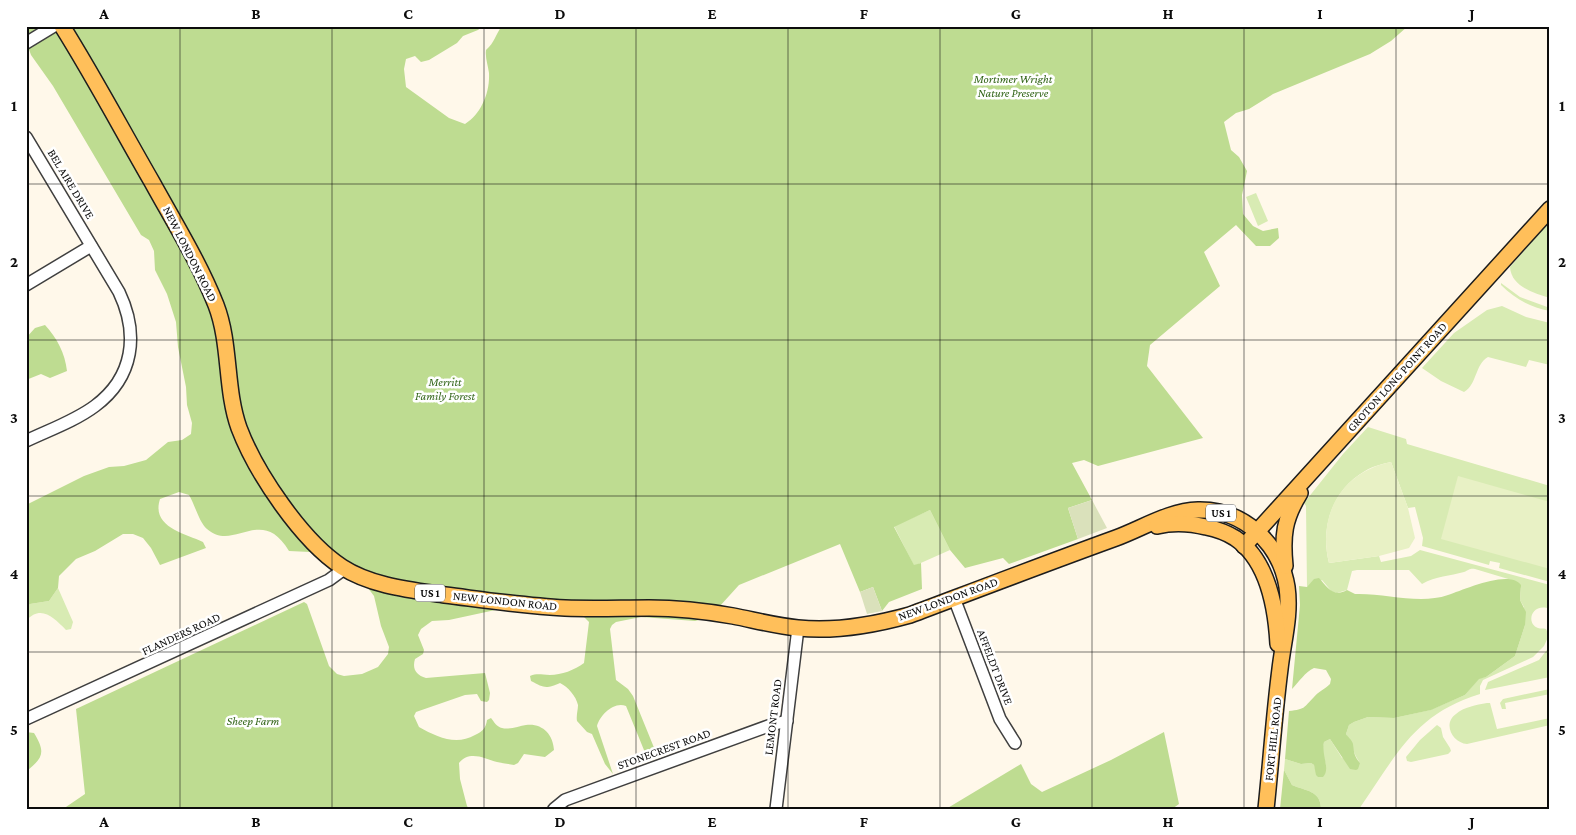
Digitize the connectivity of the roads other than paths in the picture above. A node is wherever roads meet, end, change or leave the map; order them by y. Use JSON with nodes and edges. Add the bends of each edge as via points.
{"nodes":[{"id":1,"x":54,"y":26,"type":"edge"},
{"id":2,"x":62,"y":26,"type":"edge"},
{"id":3,"x":26,"y":43,"type":"edge"},
{"id":4,"x":26,"y":137,"type":"edge"},
{"id":5,"x":1550,"y":210,"type":"edge"},
{"id":6,"x":92,"y":246,"type":"junction"},
{"id":7,"x":26,"y":286,"type":"edge"},
{"id":8,"x":26,"y":441,"type":"edge"},
{"id":9,"x":1327,"y":454,"type":"junction"},
{"id":10,"x":1258,"y":531,"type":"junction"},
{"id":11,"x":1124,"y":535,"type":"junction"},
{"id":12,"x":1244,"y":546,"type":"junction"},
{"id":13,"x":344,"y":569,"type":"junction"},
{"id":14,"x":1287,"y":585,"type":"junction"},
{"id":15,"x":954,"y":598,"type":"junction"},
{"id":16,"x":798,"y":628,"type":"junction"},
{"id":17,"x":1280,"y":668,"type":"junction"},
{"id":18,"x":26,"y":719,"type":"edge"},
{"id":19,"x":787,"y":721,"type":"junction"},
{"id":20,"x":1015,"y":743,"type":"dead end"},
{"id":21,"x":554,"y":809,"type":"edge"},
{"id":22,"x":776,"y":809,"type":"edge"},
{"id":23,"x":1266,"y":809,"type":"edge"}],
"edges":[{"from":1,"to":3,"type":"street"},
{"from":2,"to":13,"type":"main road","name":"NEW LONDON ROAD","number":"US 1","via":[[208,287],[222,326],[233,405],[249,451],[306,535]]},
{"from":4,"to":6,"type":"street","name":"BEL AIRE DRIVE"},
{"from":5,"to":9,"type":"main road","name":"GROTON LONG POINT ROAD"},
{"from":6,"to":7,"type":"street"},
{"from":6,"to":8,"type":"street","name":"BEL AIRE DRIVE","via":[[125,306],[131,332],[129,357],[117,384],[101,402]]},
{"from":9,"to":10,"type":"main road","name":"GROTON LONG POINT ROAD"},
{"from":9,"to":14,"type":"main road","via":[[1294,504],[1286,523],[1283,544]]},
{"from":10,"to":11,"type":"main road","name":"FORT HILL ROAD","number":"US 1","via":[[1234,517],[1199,510],[1172,514]]},
{"from":10,"to":12,"type":"main road","name":"GROTON LONG POINT ROAD"},
{"from":10,"to":14,"type":"main road","name":"FORT HILL ROAD","number":"US 1","via":[[1275,554]]},
{"from":11,"to":12,"type":"main road","name":"FORT HILL ROAD","number":"US 1","via":[[1164,525],[1193,524],[1230,535]]},
{"from":11,"to":15,"type":"main road","name":"NEW LONDON ROAD","number":"US 1"},
{"from":12,"to":17,"type":"main road","name":"FORT HILL ROAD","number":"US 1","via":[[1272,597]]},
{"from":13,"to":16,"type":"main road","name":"NEW LONDON ROAD","number":"US 1","via":[[409,590],[472,599],[567,608],[707,611]]},
{"from":13,"to":18,"type":"street","name":"FLANDERS ROAD","via":[[329,580]]},
{"from":14,"to":17,"type":"main road","name":"FORT HILL ROAD","number":"US 1","via":[[1287,631]]},
{"from":15,"to":16,"type":"main road","name":"NEW LONDON ROAD","number":"US 1","via":[[887,621]]},
{"from":15,"to":20,"type":"street","name":"AFFELDT DRIVE","via":[[1000,719]]},
{"from":16,"to":19,"type":"street","name":"LEMONT ROAD"},
{"from":17,"to":23,"type":"main road","name":"FORT HILL ROAD","number":"US 1"},
{"from":19,"to":21,"type":"street","name":"STONECREST ROAD","via":[[565,800]]},
{"from":19,"to":22,"type":"street","name":"LEMONT ROAD"}]}
